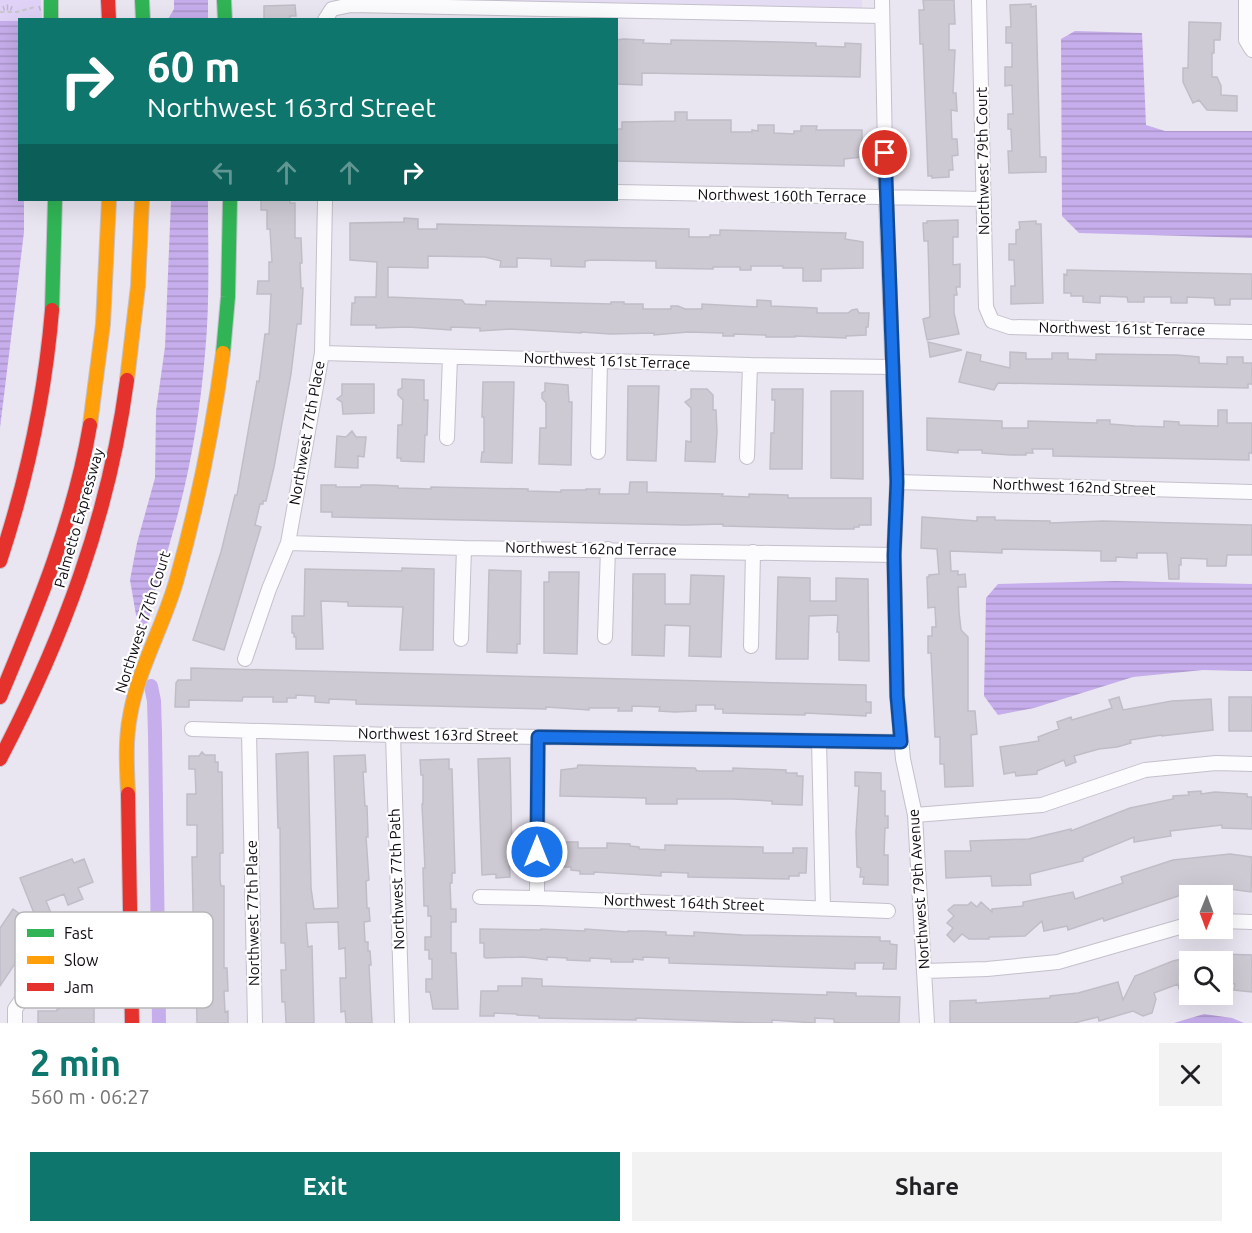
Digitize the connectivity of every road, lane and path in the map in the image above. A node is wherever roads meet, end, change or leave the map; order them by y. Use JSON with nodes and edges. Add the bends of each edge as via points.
{"nodes":[{"id":1,"x":108,"y":0,"type":"edge"},
{"id":2,"x":142,"y":0,"type":"edge"},
{"id":3,"x":224,"y":0,"type":"edge"},
{"id":4,"x":882,"y":0,"type":"edge"},
{"id":5,"x":979,"y":0,"type":"edge"},
{"id":6,"x":1246,"y":0,"type":"edge"},
{"id":7,"x":51,"y":9,"type":"edge"},
{"id":8,"x":0,"y":12,"type":"edge"},
{"id":9,"x":882,"y":16,"type":"junction"},
{"id":10,"x":143,"y":17,"type":"edge"},
{"id":11,"x":109,"y":18,"type":"edge"},
{"id":12,"x":225,"y":18,"type":"edge"},
{"id":13,"x":326,"y":18,"type":"edge"},
{"id":14,"x":1252,"y":50,"type":"edge"},
{"id":15,"x":618,"y":192,"type":"edge"},
{"id":16,"x":886,"y":198,"type":"junction"},
{"id":17,"x":984,"y":199,"type":"junction"},
{"id":18,"x":55,"y":201,"type":"edge"},
{"id":19,"x":109,"y":201,"type":"edge"},
{"id":20,"x":142,"y":201,"type":"edge"},
{"id":21,"x":230,"y":201,"type":"edge"},
{"id":22,"x":325,"y":201,"type":"edge"},
{"id":23,"x":992,"y":321,"type":"joint"},
{"id":24,"x":1252,"y":332,"type":"edge"},
{"id":25,"x":322,"y":353,"type":"junction"},
{"id":26,"x":450,"y":357,"type":"junction"},
{"id":27,"x":600,"y":361,"type":"junction"},
{"id":28,"x":750,"y":365,"type":"junction"},
{"id":29,"x":893,"y":367,"type":"junction"},
{"id":30,"x":447,"y":438,"type":"dead end"},
{"id":31,"x":598,"y":452,"type":"dead end"},
{"id":32,"x":747,"y":457,"type":"dead end"},
{"id":33,"x":897,"y":482,"type":"junction"},
{"id":34,"x":1252,"y":492,"type":"edge"},
{"id":35,"x":288,"y":543,"type":"junction"},
{"id":36,"x":465,"y":548,"type":"junction"},
{"id":37,"x":608,"y":549,"type":"junction"},
{"id":38,"x":753,"y":552,"type":"junction"},
{"id":39,"x":894,"y":555,"type":"junction"},
{"id":40,"x":0,"y":561,"type":"edge"},
{"id":41,"x":605,"y":637,"type":"dead end"},
{"id":42,"x":461,"y":639,"type":"dead end"},
{"id":43,"x":751,"y":646,"type":"dead end"},
{"id":44,"x":245,"y":659,"type":"dead end"},
{"id":45,"x":0,"y":697,"type":"edge"},
{"id":46,"x":192,"y":729,"type":"dead end"},
{"id":47,"x":249,"y":732,"type":"junction"},
{"id":48,"x":393,"y":735,"type":"junction"},
{"id":49,"x":538,"y":737,"type":"junction"},
{"id":50,"x":819,"y":741,"type":"junction"},
{"id":51,"x":901,"y":742,"type":"junction"},
{"id":52,"x":0,"y":759,"type":"edge"},
{"id":53,"x":1252,"y":764,"type":"edge"},
{"id":54,"x":915,"y":815,"type":"junction"},
{"id":55,"x":480,"y":897,"type":"dead end"},
{"id":56,"x":537,"y":898,"type":"junction"},
{"id":57,"x":823,"y":908,"type":"junction"},
{"id":58,"x":888,"y":911,"type":"dead end"},
{"id":59,"x":129,"y":912,"type":"edge"},
{"id":60,"x":1233,"y":921,"type":"edge"},
{"id":61,"x":1252,"y":922,"type":"edge"},
{"id":62,"x":1179,"y":927,"type":"edge"},
{"id":63,"x":925,"y":971,"type":"junction"},
{"id":64,"x":16,"y":1008,"type":"edge"},
{"id":65,"x":132,"y":1008,"type":"edge"},
{"id":66,"x":15,"y":1023,"type":"edge"},
{"id":67,"x":132,"y":1023,"type":"edge"},
{"id":68,"x":255,"y":1023,"type":"edge"},
{"id":69,"x":402,"y":1023,"type":"edge"},
{"id":70,"x":927,"y":1023,"type":"edge"}],
"edges":[{"from":1,"to":11,"type":"main road"},
{"from":2,"to":10,"type":"main road"},
{"from":3,"to":12,"type":"main road"},
{"from":4,"to":9,"type":"street","name":"Northwest 79th Avenue"},
{"from":5,"to":17,"type":"street","name":"Northwest 79th Court"},
{"from":6,"to":14,"type":"street","via":[[1246,40]]},
{"from":7,"to":8,"type":"path"},
{"from":9,"to":13,"type":"street","via":[[351,5],[333,9]]},
{"from":9,"to":16,"type":"street","name":"Northwest 79th Avenue"},
{"from":15,"to":16,"type":"street","name":"Northwest 160th Terrace"},
{"from":16,"to":17,"type":"street","name":"Northwest 160th Terrace"},
{"from":16,"to":29,"type":"street","name":"Northwest 79th Avenue"},
{"from":17,"to":23,"type":"street","name":"Northwest 79th Court","via":[[986,307]]},
{"from":18,"to":40,"type":"main road","via":[[55,283],[47,363],[22,485]]},
{"from":19,"to":45,"type":"main road","name":"Palmetto Expressway","via":[[103,330],[83,463],[38,608]]},
{"from":20,"to":52,"type":"main road","name":"Palmetto Expressway","via":[[134,332],[113,466],[67,616],[48,664]]},
{"from":21,"to":59,"type":"main road","name":"Northwest 77th Court","via":[[224,356],[205,471],[176,585],[130,715]]},
{"from":22,"to":25,"type":"street","name":"Northwest 77th Place"},
{"from":23,"to":24,"type":"street","name":"Northwest 161st Terrace","via":[[1010,327]]},
{"from":25,"to":26,"type":"street","name":"Northwest 161st Terrace"},
{"from":25,"to":35,"type":"street","name":"Northwest 77th Place"},
{"from":26,"to":27,"type":"street","name":"Northwest 161st Terrace"},
{"from":26,"to":30,"type":"street"},
{"from":27,"to":28,"type":"street","name":"Northwest 161st Terrace"},
{"from":27,"to":31,"type":"street"},
{"from":28,"to":29,"type":"street","name":"Northwest 161st Terrace"},
{"from":28,"to":32,"type":"street"},
{"from":29,"to":33,"type":"street","name":"Northwest 79th Avenue"},
{"from":33,"to":34,"type":"street","name":"Northwest 162nd Street"},
{"from":33,"to":39,"type":"street","name":"Northwest 79th Avenue"},
{"from":35,"to":36,"type":"street","name":"Northwest 162nd Terrace"},
{"from":35,"to":44,"type":"street","name":"Northwest 77th Place"},
{"from":36,"to":37,"type":"street","name":"Northwest 162nd Terrace"},
{"from":36,"to":42,"type":"street"},
{"from":37,"to":38,"type":"street","name":"Northwest 162nd Terrace"},
{"from":37,"to":41,"type":"street"},
{"from":38,"to":39,"type":"street","name":"Northwest 162nd Terrace"},
{"from":38,"to":43,"type":"street"},
{"from":39,"to":51,"type":"street","name":"Northwest 79th Avenue"},
{"from":46,"to":47,"type":"street","name":"Northwest 163rd Street"},
{"from":47,"to":48,"type":"street","name":"Northwest 163rd Street"},
{"from":47,"to":68,"type":"street","name":"Northwest 77th Place"},
{"from":48,"to":49,"type":"street","name":"Northwest 163rd Street"},
{"from":48,"to":69,"type":"street","name":"Northwest 77th Path"},
{"from":49,"to":50,"type":"street","name":"Northwest 163rd Street"},
{"from":49,"to":56,"type":"street"},
{"from":50,"to":51,"type":"street","name":"Northwest 163rd Street"},
{"from":50,"to":57,"type":"street"},
{"from":51,"to":54,"type":"street","name":"Northwest 79th Avenue"},
{"from":53,"to":54,"type":"street","via":[[1216,763],[1145,770],[1042,805]]},
{"from":54,"to":63,"type":"street","name":"Northwest 79th Avenue"},
{"from":55,"to":56,"type":"street","name":"Northwest 164th Street"},
{"from":56,"to":57,"type":"street","name":"Northwest 164th Street"},
{"from":57,"to":58,"type":"street","name":"Northwest 164th Street"},
{"from":60,"to":61,"type":"street"},
{"from":62,"to":63,"type":"street","via":[[1058,962]]},
{"from":63,"to":70,"type":"street","name":"Northwest 79th Avenue"},
{"from":64,"to":66,"type":"street"},
{"from":65,"to":67,"type":"main road","name":"Northwest 77th Court"}]}
